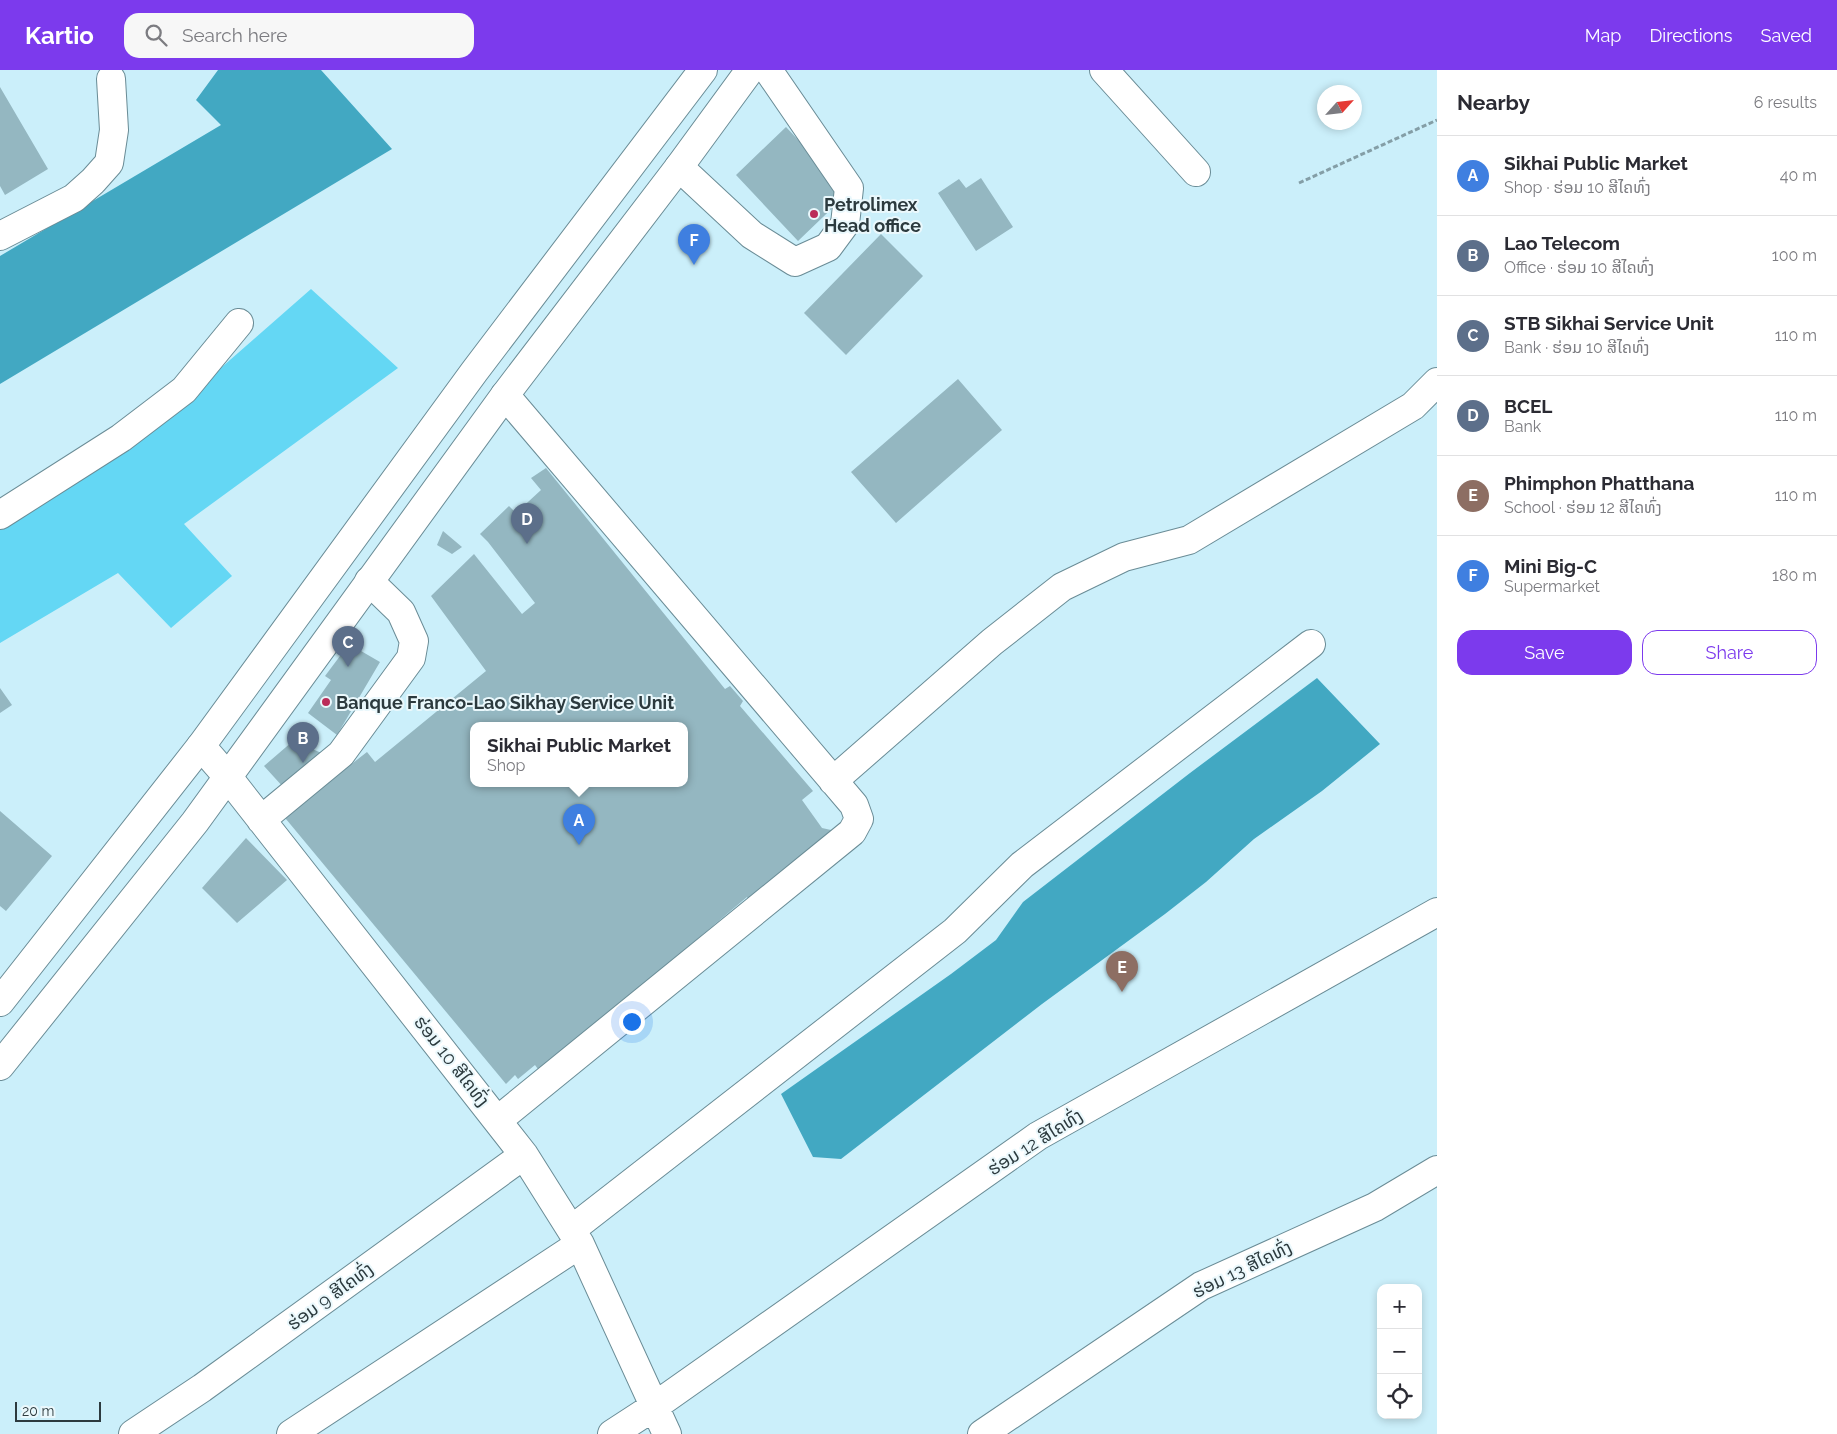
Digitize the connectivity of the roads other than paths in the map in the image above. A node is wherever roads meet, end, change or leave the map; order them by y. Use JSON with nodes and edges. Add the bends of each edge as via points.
{"nodes":[{"id":1,"x":703,"y":70,"type":"edge"},
{"id":2,"x":750,"y":70,"type":"edge"},
{"id":3,"x":768,"y":70,"type":"edge"},
{"id":4,"x":1104,"y":70,"type":"edge"},
{"id":5,"x":111,"y":79,"type":"dead end"},
{"id":6,"x":679,"y":167,"type":"junction"},
{"id":7,"x":1196,"y":172,"type":"dead end"},
{"id":8,"x":0,"y":236,"type":"edge"},
{"id":9,"x":239,"y":323,"type":"dead end"},
{"id":10,"x":1437,"y":382,"type":"edge"},
{"id":11,"x":505,"y":395,"type":"junction"},
{"id":12,"x":0,"y":515,"type":"edge"},
{"id":13,"x":369,"y":581,"type":"junction"},
{"id":14,"x":1311,"y":644,"type":"dead end"},
{"id":15,"x":201,"y":746,"type":"junction"},
{"id":16,"x":227,"y":776,"type":"junction"},
{"id":17,"x":833,"y":781,"type":"junction"},
{"id":18,"x":261,"y":820,"type":"junction"},
{"id":19,"x":1437,"y":912,"type":"edge"},
{"id":20,"x":0,"y":1002,"type":"edge"},
{"id":21,"x":0,"y":1066,"type":"edge"},
{"id":22,"x":498,"y":1120,"type":"junction"},
{"id":23,"x":524,"y":1155,"type":"junction"},
{"id":24,"x":1437,"y":1170,"type":"edge"},
{"id":25,"x":575,"y":1237,"type":"junction"},
{"id":26,"x":655,"y":1406,"type":"junction"},
{"id":27,"x":133,"y":1434,"type":"edge"},
{"id":28,"x":291,"y":1434,"type":"edge"},
{"id":29,"x":612,"y":1434,"type":"edge"},
{"id":30,"x":667,"y":1434,"type":"edge"},
{"id":31,"x":982,"y":1434,"type":"edge"}],
"edges":[{"from":1,"to":15,"type":"main road","via":[[474,372]]},
{"from":2,"to":6,"type":"main road"},
{"from":3,"to":6,"type":"main road","via":[[849,188],[845,224],[828,247],[795,262],[752,235]]},
{"from":4,"to":7,"type":"main road"},
{"from":5,"to":8,"type":"main road","via":[[114,130],[109,163],[74,198]]},
{"from":6,"to":11,"type":"main road"},
{"from":9,"to":12,"type":"main road","via":[[184,390],[121,438]]},
{"from":10,"to":17,"type":"main road","via":[[1413,406],[1189,540],[1124,557],[1062,587],[992,642]]},
{"from":11,"to":13,"type":"main road"},
{"from":11,"to":17,"type":"main road"},
{"from":13,"to":16,"type":"main road"},
{"from":13,"to":18,"type":"main road","via":[[401,612],[414,641],[412,658],[341,754]]},
{"from":14,"to":25,"type":"main road","via":[[1022,865],[955,931]]},
{"from":15,"to":16,"type":"main road","name":"ຮ່ອມ 10 ສີໄຄທົ່ງ"},
{"from":15,"to":20,"type":"main road"},
{"from":16,"to":18,"type":"main road","name":"ຮ່ອມ 10 ສີໄຄທົ່ງ"},
{"from":16,"to":21,"type":"main road"},
{"from":17,"to":22,"type":"main road","via":[[854,805],[859,819],[852,832]]},
{"from":18,"to":22,"type":"main road","name":"ຮ່ອມ 10 ສີໄຄທົ່ງ"},
{"from":19,"to":26,"type":"main road","name":"ຮ່ອມ 12 ສີໄຄທົ່ງ","via":[[1038,1136]]},
{"from":22,"to":23,"type":"main road","name":"ຮ່ອມ 10 ສີໄຄທົ່ງ"},
{"from":23,"to":25,"type":"main road","name":"ຮ່ອມ 10 ສີໄຄທົ່ງ"},
{"from":23,"to":27,"type":"main road","name":"ຮ່ອມ 9 ສີໄຄທົ່ງ","via":[[202,1388]]},
{"from":24,"to":31,"type":"main road","name":"ຮ່ອມ 13 ສີໄຄທົ່ງ","via":[[1374,1207],[1201,1286]]},
{"from":25,"to":26,"type":"main road","name":"ຮ່ອມ 10 ສີໄຄທົ່ງ"},
{"from":25,"to":28,"type":"main road"},
{"from":26,"to":29,"type":"main road","name":"ຮ່ອມ 12 ສີໄຄທົ່ງ"},
{"from":26,"to":30,"type":"main road","name":"ຮ່ອມ 10 ສີໄຄທົ່ງ"}]}
